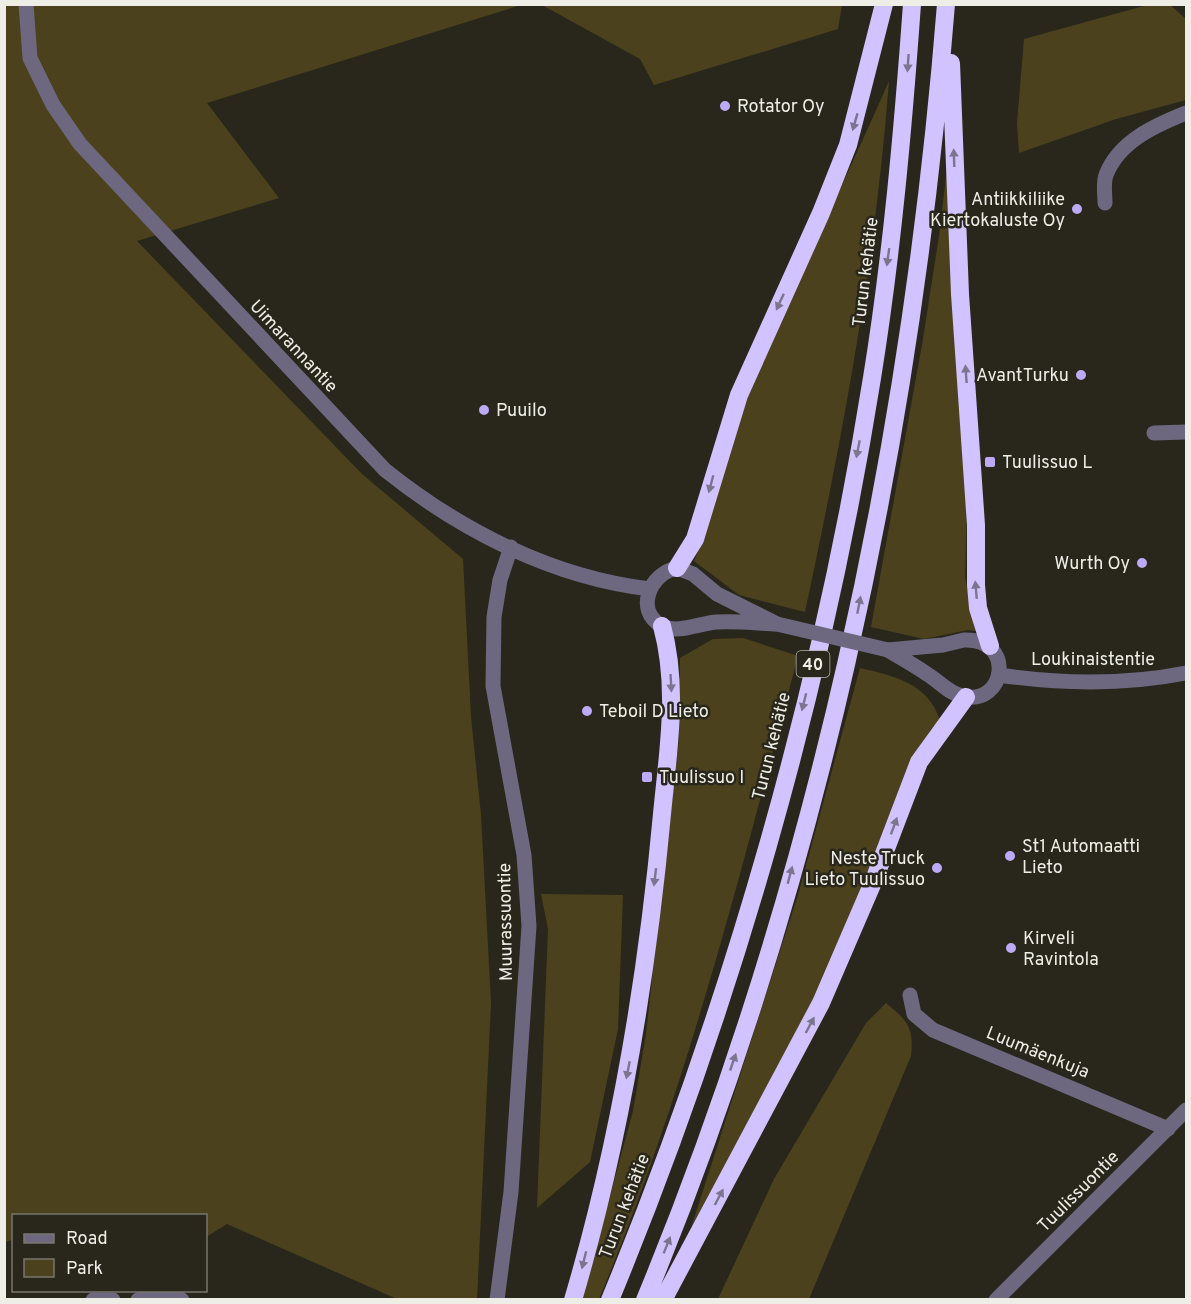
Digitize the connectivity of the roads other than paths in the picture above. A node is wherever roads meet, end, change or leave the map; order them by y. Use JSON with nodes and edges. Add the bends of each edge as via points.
{"nodes":[{"id":1,"x":26,"y":4,"type":"edge"},
{"id":2,"x":884,"y":4,"type":"edge"},
{"id":3,"x":912,"y":4,"type":"edge"},
{"id":4,"x":947,"y":4,"type":"edge"},
{"id":5,"x":1186,"y":112,"type":"edge"},
{"id":6,"x":1105,"y":203,"type":"dead end"},
{"id":7,"x":1186,"y":432,"type":"edge"},
{"id":8,"x":1154,"y":433,"type":"dead end"},
{"id":9,"x":511,"y":547,"type":"junction"},
{"id":10,"x":677,"y":568,"type":"junction"},
{"id":11,"x":650,"y":589,"type":"junction"},
{"id":12,"x":777,"y":624,"type":"junction"},
{"id":13,"x":662,"y":626,"type":"junction"},
{"id":14,"x":990,"y":646,"type":"junction"},
{"id":15,"x":888,"y":650,"type":"junction"},
{"id":16,"x":1186,"y":673,"type":"edge"},
{"id":17,"x":999,"y":675,"type":"junction"},
{"id":18,"x":966,"y":697,"type":"junction"},
{"id":19,"x":910,"y":995,"type":"dead end"},
{"id":20,"x":1186,"y":1110,"type":"edge"},
{"id":21,"x":1168,"y":1129,"type":"junction"},
{"id":22,"x":162,"y":1292,"type":"edge"},
{"id":23,"x":168,"y":1292,"type":"edge"},
{"id":24,"x":93,"y":1299,"type":"edge"},
{"id":25,"x":113,"y":1299,"type":"edge"},
{"id":26,"x":138,"y":1299,"type":"edge"},
{"id":27,"x":182,"y":1299,"type":"edge"},
{"id":28,"x":496,"y":1299,"type":"edge"},
{"id":29,"x":573,"y":1299,"type":"edge"},
{"id":30,"x":610,"y":1299,"type":"edge"},
{"id":31,"x":645,"y":1299,"type":"edge"},
{"id":32,"x":663,"y":1299,"type":"edge"},
{"id":33,"x":996,"y":1299,"type":"edge"}],
"edges":[{"from":1,"to":9,"type":"street","name":"Uimarannantie","via":[[30,58],[52,105],[80,144],[385,470],[462,525]]},
{"from":2,"to":10,"type":"highway","one_way":true,"via":[[848,145],[739,395],[695,539]]},
{"from":3,"to":30,"type":"highway","name":"Turun kehätie","number":"40","one_way":true,"via":[[892,222],[872,378],[810,680],[731,968],[685,1106]]},
{"from":14,"to":4,"type":"highway","one_way":true,"via":[[978,608],[976,585]]},
{"from":31,"to":4,"type":"highway","number":"40","one_way":true,"via":[[685,1200],[741,1040],[789,881],[851,640],[906,350],[933,150]]},
{"from":5,"to":6,"type":"street","via":[[1150,128],[1122,151],[1106,176]]},
{"from":7,"to":8,"type":"street"},
{"from":9,"to":11,"type":"street","name":"Uimarannantie","via":[[568,570]]},
{"from":9,"to":28,"type":"street","name":"Muurassuontie","via":[[494,617],[493,686],[524,855],[529,926],[512,1192]]},
{"from":10,"to":11,"type":"street","via":[[657,576]]},
{"from":10,"to":12,"type":"street","via":[[693,574],[717,594]]},
{"from":11,"to":13,"type":"street","via":[[651,614]]},
{"from":12,"to":13,"type":"street","via":[[714,622],[675,629]]},
{"from":12,"to":15,"type":"street","bridge":true},
{"from":13,"to":29,"type":"highway","one_way":true,"via":[[670,655],[672,694],[645,960],[610,1158]]},
{"from":14,"to":15,"type":"street","via":[[972,640]]},
{"from":14,"to":17,"type":"street","via":[[999,664]]},
{"from":15,"to":18,"type":"street","via":[[954,694]]},
{"from":16,"to":17,"type":"street","name":"Loukinaistentie","via":[[1120,681]]},
{"from":17,"to":18,"type":"street","via":[[991,690]]},
{"from":32,"to":18,"type":"highway","one_way":true,"via":[[821,1003],[919,762]]},
{"from":19,"to":21,"type":"street","name":"Luumäenkuja","via":[[914,1014],[933,1030]]},
{"from":20,"to":21,"type":"street","name":"Tuulissuontie"},
{"from":21,"to":33,"type":"street","name":"Tuulissuontie"},
{"from":22,"to":26,"type":"street"},
{"from":23,"to":27,"type":"street"},
{"from":24,"to":25,"type":"street"}]}
